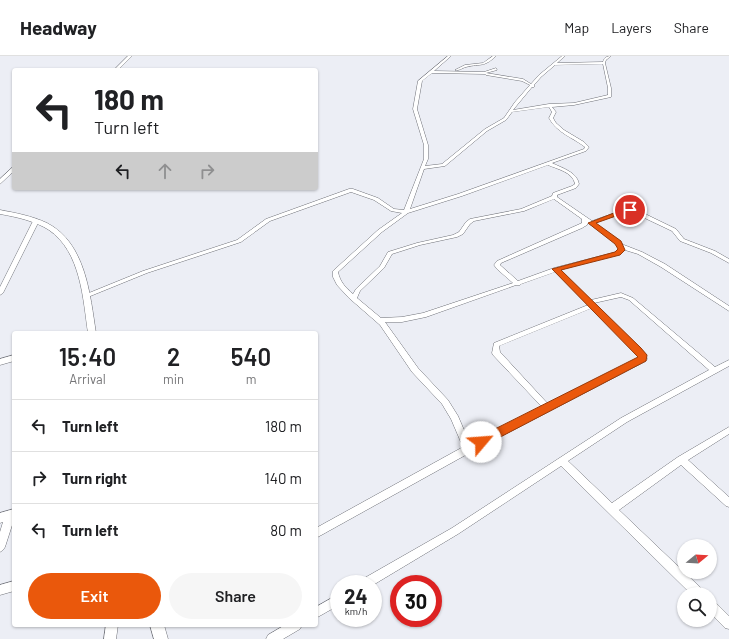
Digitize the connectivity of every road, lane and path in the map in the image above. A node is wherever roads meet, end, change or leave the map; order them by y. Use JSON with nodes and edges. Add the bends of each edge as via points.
{"nodes":[{"id":1,"x":130,"y":56,"type":"edge"},
{"id":2,"x":450,"y":56,"type":"edge"},
{"id":3,"x":495,"y":56,"type":"edge"},
{"id":4,"x":564,"y":56,"type":"edge"},
{"id":5,"x":610,"y":56,"type":"edge"},
{"id":6,"x":604,"y":63,"type":"junction"},
{"id":7,"x":554,"y":64,"type":"junction"},
{"id":8,"x":118,"y":68,"type":"edge"},
{"id":9,"x":496,"y":69,"type":"dead end"},
{"id":10,"x":452,"y":71,"type":"junction"},
{"id":11,"x":432,"y":72,"type":"junction"},
{"id":12,"x":484,"y":73,"type":"junction"},
{"id":13,"x":533,"y":86,"type":"junction"},
{"id":14,"x":549,"y":105,"type":"junction"},
{"id":15,"x":511,"y":111,"type":"junction"},
{"id":16,"x":548,"y":163,"type":"junction"},
{"id":17,"x":424,"y":168,"type":"junction"},
{"id":18,"x":12,"y":170,"type":"edge"},
{"id":19,"x":0,"y":182,"type":"edge"},
{"id":20,"x":554,"y":197,"type":"junction"},
{"id":21,"x":0,"y":212,"type":"edge"},
{"id":22,"x":406,"y":212,"type":"junction"},
{"id":23,"x":585,"y":219,"type":"junction"},
{"id":24,"x":36,"y":221,"type":"junction"},
{"id":25,"x":591,"y":223,"type":"junction"},
{"id":26,"x":621,"y":247,"type":"junction"},
{"id":27,"x":729,"y":261,"type":"edge"},
{"id":28,"x":556,"y":269,"type":"junction"},
{"id":29,"x":518,"y":284,"type":"junction"},
{"id":30,"x":0,"y":293,"type":"edge"},
{"id":31,"x":86,"y":296,"type":"junction"},
{"id":32,"x":354,"y":297,"type":"junction"},
{"id":33,"x":592,"y":304,"type":"junction"},
{"id":34,"x":729,"y":309,"type":"edge"},
{"id":35,"x":379,"y":320,"type":"junction"},
{"id":36,"x":92,"y":331,"type":"edge"},
{"id":37,"x":12,"y":359,"type":"edge"},
{"id":38,"x":0,"y":362,"type":"edge"},
{"id":39,"x":729,"y":363,"type":"edge"},
{"id":40,"x":715,"y":371,"type":"junction"},
{"id":41,"x":547,"y":408,"type":"junction"},
{"id":42,"x":729,"y":430,"type":"edge"},
{"id":43,"x":468,"y":448,"type":"junction"},
{"id":44,"x":681,"y":460,"type":"junction"},
{"id":45,"x":562,"y":461,"type":"junction"},
{"id":46,"x":729,"y":503,"type":"edge"},
{"id":47,"x":612,"y":508,"type":"junction"},
{"id":48,"x":12,"y":514,"type":"edge"},
{"id":49,"x":0,"y":518,"type":"edge"},
{"id":50,"x":318,"y":532,"type":"edge"},
{"id":51,"x":0,"y":547,"type":"edge"},
{"id":52,"x":380,"y":575,"type":"edge"},
{"id":53,"x":12,"y":587,"type":"edge"},
{"id":54,"x":692,"y":587,"type":"edge"},
{"id":55,"x":0,"y":590,"type":"edge"},
{"id":56,"x":330,"y":605,"type":"edge"},
{"id":57,"x":318,"y":612,"type":"edge"},
{"id":58,"x":717,"y":612,"type":"edge"},
{"id":59,"x":729,"y":624,"type":"edge"},
{"id":60,"x":112,"y":627,"type":"edge"},
{"id":61,"x":158,"y":627,"type":"edge"},
{"id":62,"x":293,"y":627,"type":"edge"},
{"id":63,"x":278,"y":637,"type":"edge"},
{"id":64,"x":110,"y":639,"type":"edge"},
{"id":65,"x":161,"y":639,"type":"edge"}],
"edges":[{"from":1,"to":8,"type":"main road"},
{"from":2,"to":11,"type":"street"},
{"from":3,"to":10,"type":"street","via":[[484,64],[465,66]]},
{"from":4,"to":7,"type":"street"},
{"from":5,"to":6,"type":"street"},
{"from":6,"to":7,"type":"street"},
{"from":6,"to":14,"type":"street","via":[[610,96],[574,104]]},
{"from":7,"to":13,"type":"street"},
{"from":9,"to":12,"type":"street"},
{"from":10,"to":11,"type":"street"},
{"from":10,"to":12,"type":"street"},
{"from":11,"to":17,"type":"street","via":[[420,81],[415,109],[427,151]]},
{"from":12,"to":13,"type":"street","via":[[523,80]]},
{"from":13,"to":15,"type":"street"},
{"from":14,"to":15,"type":"street"},
{"from":14,"to":16,"type":"street","via":[[554,112],[551,118],[560,131],[587,148]]},
{"from":15,"to":17,"type":"street","via":[[505,119],[486,130],[443,165]]},
{"from":16,"to":20,"type":"street","via":[[570,174],[577,181],[574,187],[555,194]]},
{"from":16,"to":22,"type":"street","via":[[460,196]]},
{"from":17,"to":22,"type":"street"},
{"from":18,"to":19,"type":"main road"},
{"from":20,"to":23,"type":"street"},
{"from":20,"to":32,"type":"street","via":[[522,210],[472,220],[455,236],[390,253],[382,267]]},
{"from":21,"to":24,"type":"main road"},
{"from":22,"to":31,"type":"street","via":[[393,210],[376,199],[351,190],[268,220],[239,241],[144,272]]},
{"from":22,"to":32,"type":"street","via":[[386,226],[335,272],[335,278],[340,285]]},
{"from":23,"to":25,"type":"street"},
{"from":23,"to":29,"type":"street","via":[[586,222],[580,227],[499,262],[499,268]]},
{"from":24,"to":30,"type":"street"},
{"from":24,"to":31,"type":"main road","via":[[58,233],[73,254],[80,269]]},
{"from":25,"to":26,"type":"street","via":[[618,242]]},
{"from":25,"to":27,"type":"street","via":[[625,210],[633,210],[674,230],[682,240]]},
{"from":26,"to":28,"type":"street","via":[[622,250],[618,253]]},
{"from":26,"to":34,"type":"street","via":[[652,259]]},
{"from":28,"to":29,"type":"street"},
{"from":28,"to":33,"type":"street"},
{"from":29,"to":35,"type":"street","via":[[446,309],[404,320]]},
{"from":31,"to":36,"type":"main road"},
{"from":32,"to":35,"type":"street"},
{"from":33,"to":40,"type":"street","via":[[621,295],[631,299]]},
{"from":33,"to":41,"type":"street","via":[[638,350],[643,359]]},
{"from":33,"to":41,"type":"street","via":[[496,345],[496,353]]},
{"from":35,"to":43,"type":"street","via":[[395,338],[415,370],[444,401]]},
{"from":37,"to":38,"type":"street"},
{"from":39,"to":40,"type":"street"},
{"from":40,"to":45,"type":"street","via":[[624,420]]},
{"from":41,"to":43,"type":"street"},
{"from":42,"to":44,"type":"street"},
{"from":43,"to":50,"type":"street"},
{"from":44,"to":46,"type":"street"},
{"from":44,"to":47,"type":"street"},
{"from":45,"to":47,"type":"street"},
{"from":45,"to":52,"type":"street"},
{"from":47,"to":54,"type":"street"},
{"from":48,"to":49,"type":"street"},
{"from":48,"to":51,"type":"street"},
{"from":53,"to":55,"type":"street"},
{"from":56,"to":57,"type":"street"},
{"from":58,"to":59,"type":"street"},
{"from":60,"to":64,"type":"street"},
{"from":61,"to":65,"type":"main road"},
{"from":62,"to":63,"type":"street"}]}
